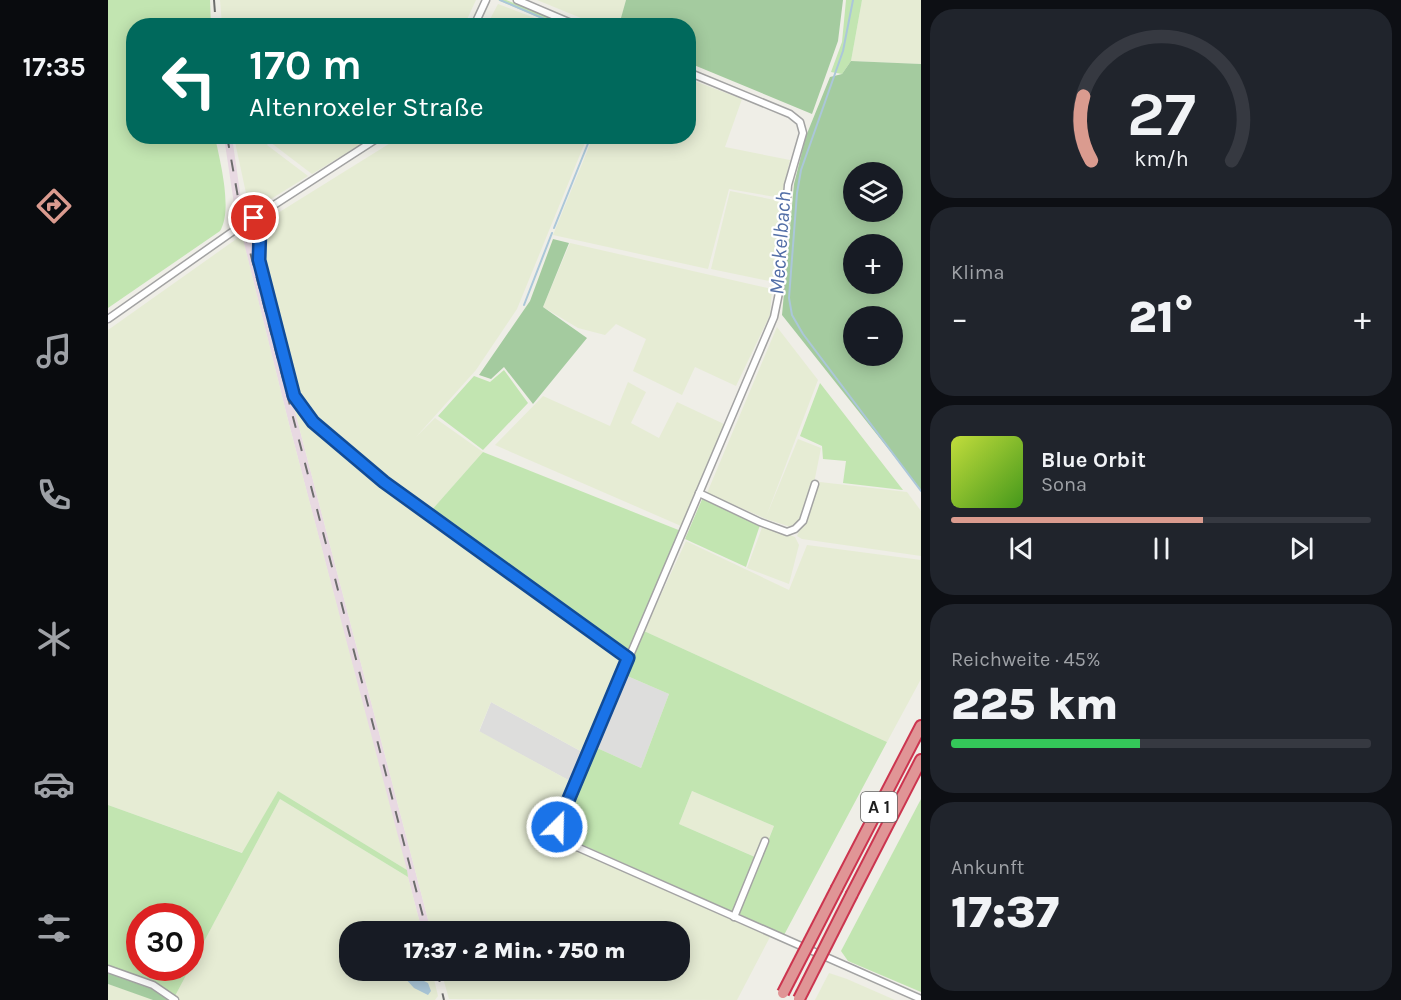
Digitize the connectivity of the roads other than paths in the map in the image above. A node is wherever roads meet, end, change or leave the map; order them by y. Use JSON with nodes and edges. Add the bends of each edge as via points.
{"nodes":[{"id":1,"x":486,"y":0,"type":"edge"},
{"id":2,"x":517,"y":0,"type":"edge"},
{"id":3,"x":478,"y":18,"type":"edge"},
{"id":4,"x":559,"y":18,"type":"edge"},
{"id":5,"x":696,"y":75,"type":"edge"},
{"id":6,"x":369,"y":144,"type":"edge"},
{"id":7,"x":254,"y":218,"type":"junction"},
{"id":8,"x":108,"y":319,"type":"edge"},
{"id":9,"x":815,"y":484,"type":"dead end"},
{"id":10,"x":699,"y":493,"type":"junction"},
{"id":11,"x":628,"y":658,"type":"junction"},
{"id":12,"x":921,"y":726,"type":"edge"},
{"id":13,"x":921,"y":760,"type":"edge"},
{"id":14,"x":765,"y":841,"type":"dead end"},
{"id":15,"x":734,"y":917,"type":"junction"},
{"id":16,"x":108,"y":969,"type":"edge"},
{"id":17,"x":781,"y":997,"type":"edge"},
{"id":18,"x":921,"y":999,"type":"edge"},
{"id":19,"x":175,"y":1000,"type":"edge"},
{"id":20,"x":798,"y":1000,"type":"edge"}],
"edges":[{"from":1,"to":3,"type":"street"},
{"from":2,"to":4,"type":"street"},
{"from":5,"to":10,"type":"street","via":[[790,114],[800,122],[803,133],[788,185],[774,317]]},
{"from":6,"to":7,"type":"street"},
{"from":7,"to":8,"type":"street"},
{"from":7,"to":11,"type":"street","via":[[260,229],[259,260],[294,396],[313,422],[384,482]]},
{"from":9,"to":10,"type":"street","via":[[803,522],[787,531]]},
{"from":10,"to":11,"type":"street"},
{"from":11,"to":15,"type":"street","via":[[557,827],[561,840]]},
{"from":12,"to":17,"type":"highway","number":"A 1","bridge":true},
{"from":13,"to":20,"type":"highway","number":"A 1","bridge":true},
{"from":14,"to":15,"type":"street"},
{"from":15,"to":18,"type":"street"},
{"from":16,"to":19,"type":"street","via":[[153,985]]}]}
